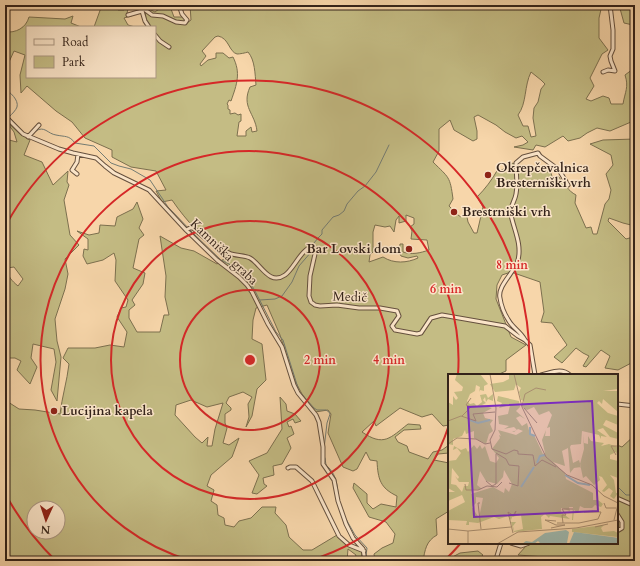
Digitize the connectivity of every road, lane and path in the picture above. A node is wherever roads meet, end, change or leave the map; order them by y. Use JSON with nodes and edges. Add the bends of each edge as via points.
{"nodes":[{"id":1,"x":179,"y":5,"type":"edge"},
{"id":2,"x":610,"y":5,"type":"edge"},
{"id":3,"x":142,"y":11,"type":"junction"},
{"id":4,"x":128,"y":15,"type":"dead end"},
{"id":5,"x":148,"y":26,"type":"edge"},
{"id":6,"x":156,"y":36,"type":"edge"},
{"id":7,"x":169,"y":47,"type":"dead end"},
{"id":8,"x":603,"y":72,"type":"dead end"},
{"id":9,"x":5,"y":116,"type":"edge"},
{"id":10,"x":39,"y":125,"type":"dead end"},
{"id":11,"x":29,"y":135,"type":"junction"},
{"id":12,"x":78,"y":154,"type":"junction"},
{"id":13,"x":77,"y":174,"type":"dead end"},
{"id":14,"x":568,"y":185,"type":"dead end"},
{"id":15,"x":188,"y":229,"type":"junction"},
{"id":16,"x":525,"y":340,"type":"junction"},
{"id":17,"x":535,"y":374,"type":"edge"},
{"id":18,"x":545,"y":374,"type":"edge"},
{"id":19,"x":569,"y":374,"type":"edge"},
{"id":20,"x":618,"y":404,"type":"edge"},
{"id":21,"x":635,"y":406,"type":"edge"},
{"id":22,"x":288,"y":468,"type":"dead end"},
{"id":23,"x":618,"y":498,"type":"edge"},
{"id":24,"x":635,"y":506,"type":"edge"},
{"id":25,"x":618,"y":516,"type":"edge"},
{"id":26,"x":618,"y":530,"type":"edge"},
{"id":27,"x":501,"y":544,"type":"edge"},
{"id":28,"x":514,"y":544,"type":"edge"},
{"id":29,"x":526,"y":544,"type":"edge"},
{"id":30,"x":365,"y":557,"type":"edge"},
{"id":31,"x":635,"y":558,"type":"edge"},
{"id":32,"x":360,"y":561,"type":"edge"},
{"id":33,"x":498,"y":561,"type":"edge"},
{"id":34,"x":631,"y":561,"type":"edge"}],
"edges":[{"from":1,"to":3,"type":"street","via":[[187,20],[185,23],[152,15],[146,10]]},
{"from":2,"to":8,"type":"street","via":[[613,49],[610,56],[615,71]]},
{"from":3,"to":4,"type":"street"},
{"from":3,"to":5,"type":"street"},
{"from":6,"to":7,"type":"street"},
{"from":9,"to":11,"type":"street","name":"Kamniška graba","via":[[23,134]]},
{"from":10,"to":11,"type":"street"},
{"from":11,"to":12,"type":"street","name":"Kamniška graba","via":[[46,145]]},
{"from":12,"to":13,"type":"street","via":[[72,170]]},
{"from":12,"to":15,"type":"street","name":"Kamniška graba","via":[[96,158],[114,173],[149,190]]},
{"from":14,"to":16,"type":"street","via":[[559,170],[538,153],[523,157],[516,163],[516,197],[510,211],[518,239],[519,254],[516,265],[499,293],[509,322]]},
{"from":15,"to":16,"type":"street","name":"Medič","via":[[193,228],[224,252],[248,257],[272,277],[284,276],[307,249],[313,247],[315,251],[309,296],[315,305],[394,310],[399,315],[392,324],[393,328],[413,334],[421,333],[431,318],[442,315],[505,326]]},
{"from":15,"to":30,"type":"street","name":"Kamniška graba","via":[[217,260],[239,277],[255,296],[282,347],[298,393],[319,422],[323,464],[334,480],[346,524]]},
{"from":16,"to":17,"type":"street","via":[[530,345]]},
{"from":18,"to":19,"type":"street","via":[[562,370]]},
{"from":20,"to":21,"type":"street"},
{"from":22,"to":30,"type":"street","via":[[296,467],[312,481],[339,536]]},
{"from":23,"to":24,"type":"street"},
{"from":25,"to":26,"type":"street","via":[[622,522],[622,528]]},
{"from":27,"to":33,"type":"street"},
{"from":28,"to":29,"type":"street"},
{"from":30,"to":32,"type":"street"},
{"from":31,"to":34,"type":"street"}]}
